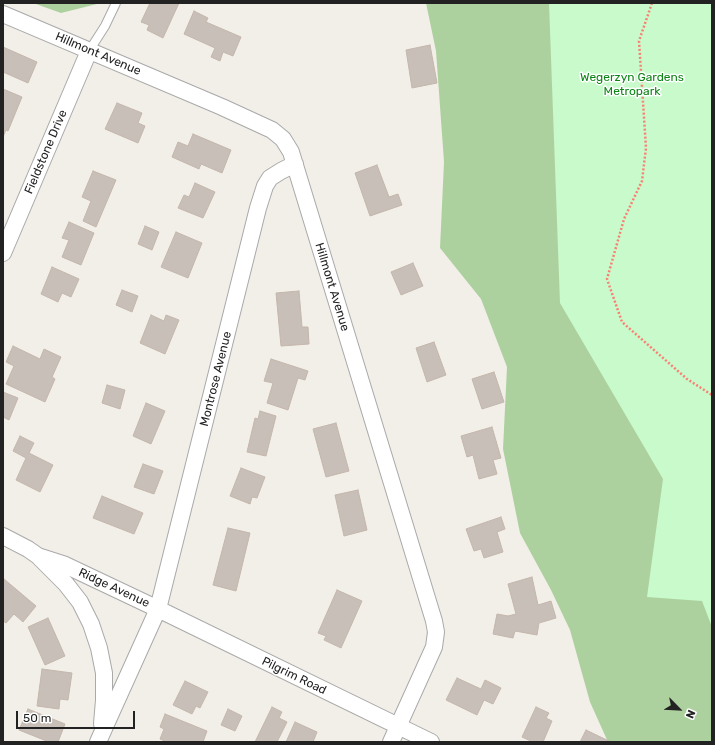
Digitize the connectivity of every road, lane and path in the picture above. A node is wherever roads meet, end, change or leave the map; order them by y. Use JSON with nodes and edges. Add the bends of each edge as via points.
{"nodes":[{"id":1,"x":116,"y":3,"type":"edge"},
{"id":2,"x":652,"y":3,"type":"edge"},
{"id":3,"x":3,"y":14,"type":"edge"},
{"id":4,"x":89,"y":51,"type":"junction"},
{"id":5,"x":296,"y":164,"type":"junction"},
{"id":6,"x":3,"y":253,"type":"edge"},
{"id":7,"x":712,"y":395,"type":"edge"},
{"id":8,"x":3,"y":536,"type":"edge"},
{"id":9,"x":38,"y":556,"type":"junction"},
{"id":10,"x":158,"y":609,"type":"junction"},
{"id":11,"x":398,"y":727,"type":"junction"},
{"id":12,"x":98,"y":742,"type":"edge"},
{"id":13,"x":391,"y":742,"type":"edge"},
{"id":14,"x":431,"y":742,"type":"edge"}],
"edges":[{"from":1,"to":4,"type":"lane"},
{"from":2,"to":7,"type":"path","via":[[639,41],[646,148],[642,181],[624,219],[607,279],[622,322],[687,378]]},
{"from":3,"to":4,"type":"street","name":"Hillmont Avenue"},
{"from":4,"to":5,"type":"street","name":"Hillmont Avenue","via":[[272,130],[283,139]]},
{"from":4,"to":6,"type":"street","name":"Fieldstone Drive"},
{"from":5,"to":10,"type":"street","name":"Montrose Avenue","via":[[270,178],[265,186]]},
{"from":5,"to":11,"type":"street","name":"Hillmont Avenue","via":[[436,632],[434,646]]},
{"from":8,"to":9,"type":"street","name":"Ridge Avenue"},
{"from":9,"to":10,"type":"street","name":"Ridge Avenue","via":[[63,564]]},
{"from":9,"to":12,"type":"street","via":[[66,584],[92,624],[104,673],[104,700]]},
{"from":10,"to":11,"type":"street","name":"Pilgrim Road"},
{"from":10,"to":12,"type":"street","name":"Ridge Avenue"},
{"from":11,"to":13,"type":"street","name":"Hillmont Avenue"},
{"from":11,"to":14,"type":"street","name":"Pilgrim Road"}]}
